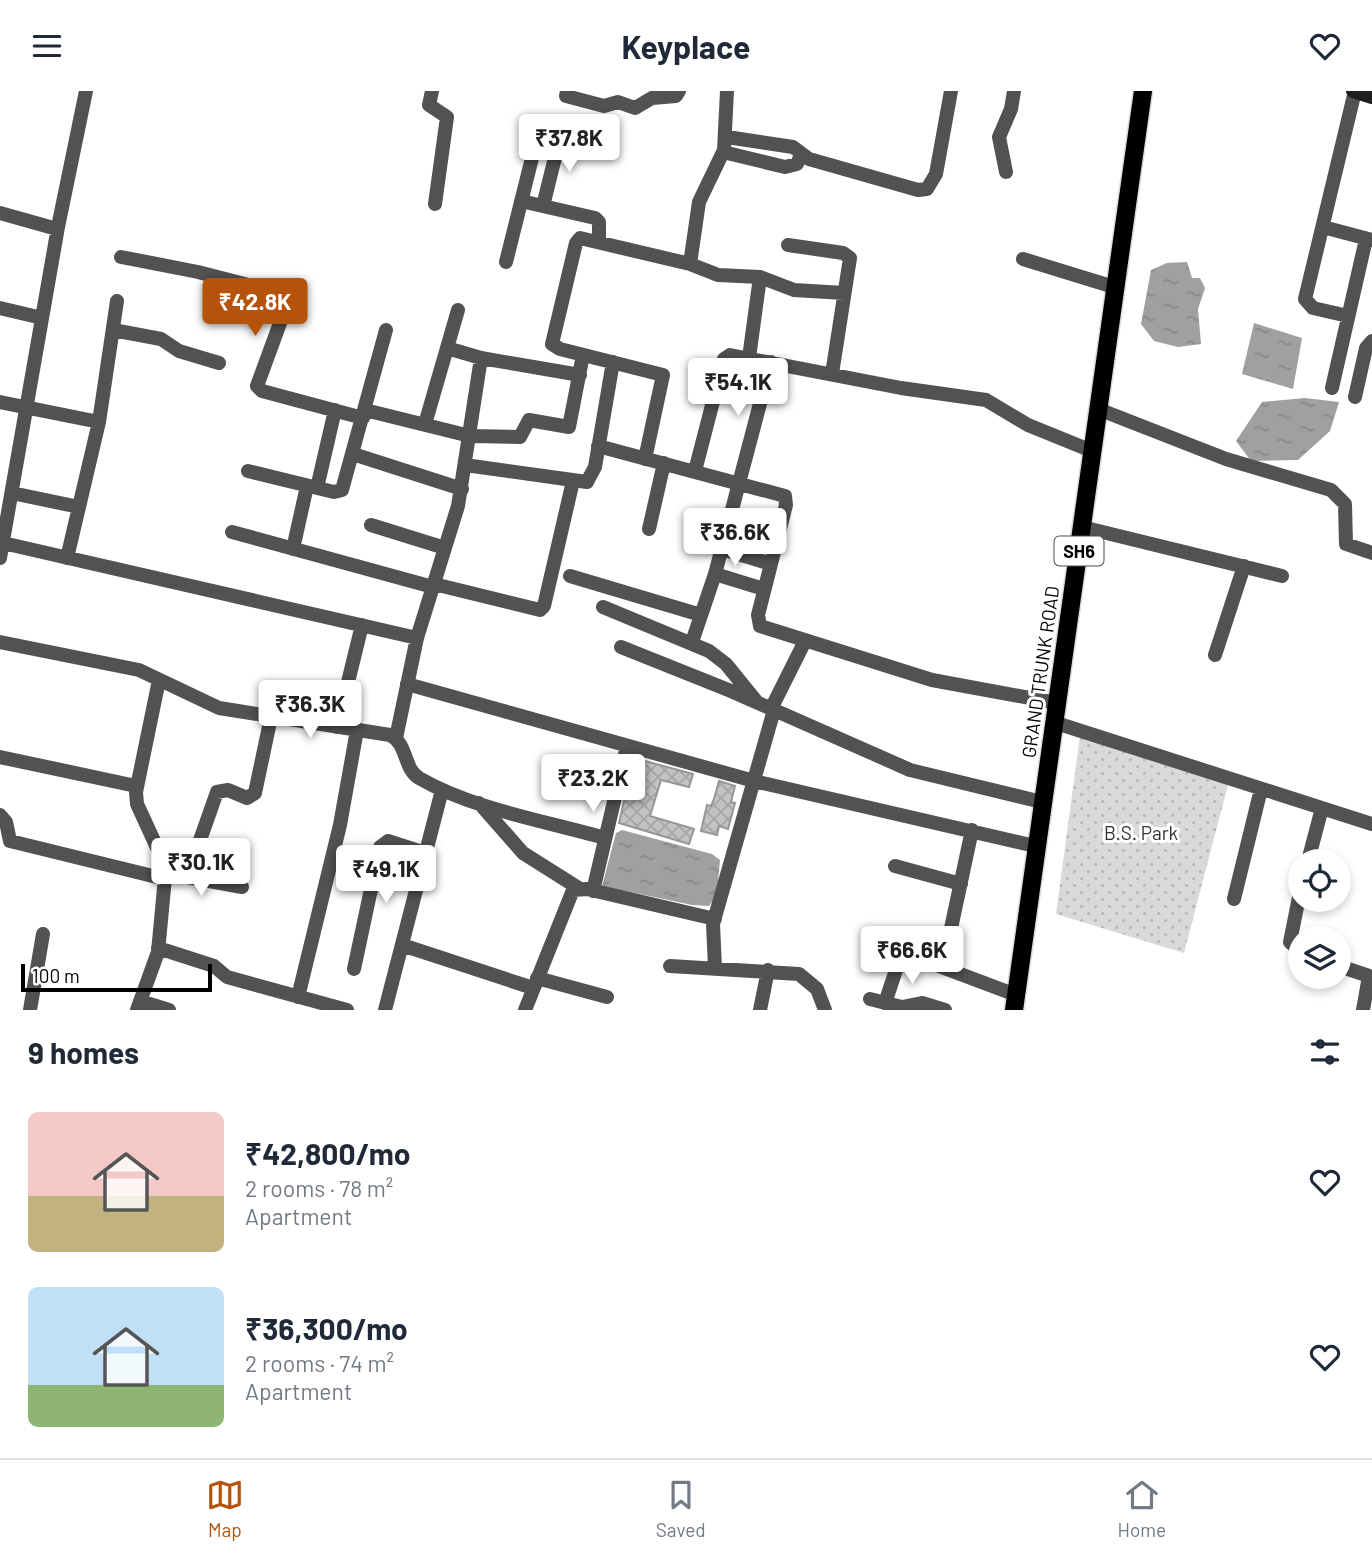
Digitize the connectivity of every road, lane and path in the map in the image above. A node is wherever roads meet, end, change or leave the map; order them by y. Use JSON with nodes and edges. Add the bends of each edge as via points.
{"nodes":[{"id":1,"x":86,"y":91,"type":"edge"},
{"id":2,"x":432,"y":91,"type":"edge"},
{"id":3,"x":567,"y":91,"type":"edge"},
{"id":4,"x":679,"y":91,"type":"edge"},
{"id":5,"x":727,"y":91,"type":"edge"},
{"id":6,"x":951,"y":91,"type":"edge"},
{"id":7,"x":1014,"y":91,"type":"edge"},
{"id":8,"x":1143,"y":91,"type":"edge"},
{"id":9,"x":1354,"y":91,"type":"edge"},
{"id":10,"x":1372,"y":97,"type":"edge"},
{"id":11,"x":561,"y":133,"type":"dead end"},
{"id":12,"x":727,"y":137,"type":"junction"},
{"id":13,"x":537,"y":138,"type":"dead end"},
{"id":14,"x":787,"y":145,"type":"junction"},
{"id":15,"x":723,"y":152,"type":"junction"},
{"id":16,"x":801,"y":155,"type":"junction"},
{"id":17,"x":779,"y":166,"type":"junction"},
{"id":18,"x":1006,"y":171,"type":"dead end"},
{"id":19,"x":521,"y":201,"type":"junction"},
{"id":20,"x":435,"y":204,"type":"dead end"},
{"id":21,"x":543,"y":206,"type":"junction"},
{"id":22,"x":0,"y":213,"type":"edge"},
{"id":23,"x":1323,"y":227,"type":"junction"},
{"id":24,"x":57,"y":229,"type":"junction"},
{"id":25,"x":1369,"y":240,"type":"edge"},
{"id":26,"x":599,"y":241,"type":"junction"},
{"id":27,"x":788,"y":245,"type":"dead end"},
{"id":28,"x":121,"y":257,"type":"dead end"},
{"id":29,"x":1023,"y":259,"type":"dead end"},
{"id":30,"x":506,"y":262,"type":"dead end"},
{"id":31,"x":690,"y":264,"type":"junction"},
{"id":32,"x":760,"y":277,"type":"junction"},
{"id":33,"x":1114,"y":287,"type":"junction"},
{"id":34,"x":844,"y":293,"type":"junction"},
{"id":35,"x":117,"y":301,"type":"dead end"},
{"id":36,"x":0,"y":308,"type":"edge"},
{"id":37,"x":458,"y":310,"type":"dead end"},
{"id":38,"x":1348,"y":316,"type":"junction"},
{"id":39,"x":42,"y":318,"type":"junction"},
{"id":40,"x":113,"y":330,"type":"junction"},
{"id":41,"x":386,"y":330,"type":"dead end"},
{"id":42,"x":1344,"y":336,"type":"junction"},
{"id":43,"x":1371,"y":342,"type":"edge"},
{"id":44,"x":447,"y":348,"type":"junction"},
{"id":45,"x":583,"y":355,"type":"junction"},
{"id":46,"x":481,"y":358,"type":"junction"},
{"id":47,"x":749,"y":358,"type":"junction"},
{"id":48,"x":613,"y":362,"type":"junction"},
{"id":49,"x":771,"y":362,"type":"junction"},
{"id":50,"x":219,"y":363,"type":"dead end"},
{"id":51,"x":832,"y":374,"type":"junction"},
{"id":52,"x":580,"y":375,"type":"junction"},
{"id":53,"x":1332,"y":388,"type":"dead end"},
{"id":54,"x":1355,"y":397,"type":"dead end"},
{"id":55,"x":0,"y":402,"type":"edge"},
{"id":56,"x":27,"y":407,"type":"junction"},
{"id":57,"x":1098,"y":409,"type":"junction"},
{"id":58,"x":335,"y":410,"type":"junction"},
{"id":59,"x":364,"y":414,"type":"junction"},
{"id":60,"x":99,"y":422,"type":"junction"},
{"id":61,"x":425,"y":425,"type":"junction"},
{"id":62,"x":470,"y":436,"type":"junction"},
{"id":63,"x":598,"y":446,"type":"junction"},
{"id":64,"x":1092,"y":451,"type":"junction"},
{"id":65,"x":353,"y":454,"type":"junction"},
{"id":66,"x":645,"y":459,"type":"junction"},
{"id":67,"x":664,"y":463,"type":"junction"},
{"id":68,"x":465,"y":465,"type":"junction"},
{"id":69,"x":248,"y":471,"type":"dead end"},
{"id":70,"x":695,"y":471,"type":"junction"},
{"id":71,"x":573,"y":481,"type":"junction"},
{"id":72,"x":738,"y":483,"type":"junction"},
{"id":73,"x":312,"y":487,"type":"junction"},
{"id":74,"x":462,"y":489,"type":"junction"},
{"id":75,"x":8,"y":495,"type":"edge"},
{"id":76,"x":79,"y":507,"type":"junction"},
{"id":77,"x":371,"y":525,"type":"dead end"},
{"id":78,"x":726,"y":527,"type":"junction"},
{"id":79,"x":1082,"y":527,"type":"junction"},
{"id":80,"x":649,"y":529,"type":"dead end"},
{"id":81,"x":232,"y":532,"type":"dead end"},
{"id":82,"x":777,"y":540,"type":"junction"},
{"id":83,"x":3,"y":543,"type":"junction"},
{"id":84,"x":445,"y":548,"type":"junction"},
{"id":85,"x":293,"y":549,"type":"junction"},
{"id":86,"x":722,"y":549,"type":"junction"},
{"id":87,"x":1372,"y":553,"type":"edge"},
{"id":88,"x":0,"y":558,"type":"edge"},
{"id":89,"x":67,"y":558,"type":"junction"},
{"id":90,"x":771,"y":564,"type":"junction"},
{"id":91,"x":1244,"y":566,"type":"junction"},
{"id":92,"x":715,"y":574,"type":"junction"},
{"id":93,"x":570,"y":576,"type":"dead end"},
{"id":94,"x":1282,"y":576,"type":"dead end"},
{"id":95,"x":433,"y":586,"type":"junction"},
{"id":96,"x":764,"y":589,"type":"junction"},
{"id":97,"x":603,"y":607,"type":"dead end"},
{"id":98,"x":701,"y":615,"type":"junction"},
{"id":99,"x":362,"y":625,"type":"junction"},
{"id":100,"x":417,"y":638,"type":"junction"},
{"id":101,"x":805,"y":641,"type":"junction"},
{"id":102,"x":0,"y":642,"type":"edge"},
{"id":103,"x":692,"y":642,"type":"junction"},
{"id":104,"x":621,"y":647,"type":"dead end"},
{"id":105,"x":1215,"y":655,"type":"dead end"},
{"id":106,"x":159,"y":680,"type":"junction"},
{"id":107,"x":407,"y":684,"type":"junction"},
{"id":108,"x":1056,"y":703,"type":"junction"},
{"id":109,"x":768,"y":708,"type":"junction"},
{"id":110,"x":271,"y":716,"type":"junction"},
{"id":111,"x":1053,"y":722,"type":"junction"},
{"id":112,"x":337,"y":727,"type":"junction"},
{"id":113,"x":357,"y":730,"type":"junction"},
{"id":114,"x":396,"y":738,"type":"junction"},
{"id":115,"x":627,"y":746,"type":"junction"},
{"id":116,"x":0,"y":757,"type":"edge"},
{"id":117,"x":754,"y":781,"type":"junction"},
{"id":118,"x":136,"y":786,"type":"junction"},
{"id":119,"x":1261,"y":789,"type":"junction"},
{"id":120,"x":442,"y":790,"type":"junction"},
{"id":121,"x":479,"y":802,"type":"junction"},
{"id":122,"x":1042,"y":802,"type":"junction"},
{"id":123,"x":1322,"y":809,"type":"junction"},
{"id":124,"x":0,"y":815,"type":"edge"},
{"id":125,"x":1372,"y":824,"type":"edge"},
{"id":126,"x":972,"y":830,"type":"junction"},
{"id":127,"x":605,"y":838,"type":"junction"},
{"id":128,"x":1035,"y":846,"type":"junction"},
{"id":129,"x":1311,"y":849,"type":"edge"},
{"id":130,"x":425,"y":853,"type":"junction"},
{"id":131,"x":895,"y":866,"type":"dead end"},
{"id":132,"x":166,"y":876,"type":"junction"},
{"id":133,"x":187,"y":877,"type":"junction"},
{"id":134,"x":961,"y":884,"type":"junction"},
{"id":135,"x":242,"y":887,"type":"dead end"},
{"id":136,"x":587,"y":890,"type":"junction"},
{"id":137,"x":1234,"y":899,"type":"dead end"},
{"id":138,"x":715,"y":919,"type":"junction"},
{"id":139,"x":950,"y":933,"type":"dead end"},
{"id":140,"x":43,"y":934,"type":"dead end"},
{"id":141,"x":402,"y":945,"type":"junction"},
{"id":142,"x":158,"y":948,"type":"junction"},
{"id":143,"x":670,"y":966,"type":"dead end"},
{"id":144,"x":715,"y":968,"type":"junction"},
{"id":145,"x":354,"y":969,"type":"dead end"},
{"id":146,"x":1351,"y":970,"type":"edge"},
{"id":147,"x":768,"y":971,"type":"junction"},
{"id":148,"x":1371,"y":977,"type":"edge"},
{"id":149,"x":535,"y":983,"type":"junction"},
{"id":150,"x":607,"y":997,"type":"dead end"},
{"id":151,"x":870,"y":999,"type":"dead end"},
{"id":152,"x":302,"y":1002,"type":"edge"},
{"id":153,"x":1015,"y":1002,"type":"edge"},
{"id":154,"x":885,"y":1003,"type":"junction"},
{"id":155,"x":138,"y":1006,"type":"edge"},
{"id":156,"x":30,"y":1010,"type":"edge"},
{"id":157,"x":169,"y":1010,"type":"edge"},
{"id":158,"x":347,"y":1010,"type":"edge"},
{"id":159,"x":385,"y":1010,"type":"edge"},
{"id":160,"x":525,"y":1010,"type":"edge"},
{"id":161,"x":760,"y":1010,"type":"edge"},
{"id":162,"x":825,"y":1010,"type":"edge"},
{"id":163,"x":944,"y":1010,"type":"edge"},
{"id":164,"x":1363,"y":1010,"type":"edge"}],
"edges":[{"from":1,"to":24,"type":"street"},
{"from":2,"to":20,"type":"street","via":[[429,105],[447,117]]},
{"from":3,"to":4,"type":"street","via":[[571,99],[604,106],[618,102],[635,108],[652,99],[676,96]]},
{"from":5,"to":12,"type":"street"},
{"from":6,"to":16,"type":"street","via":[[936,174],[927,189]]},
{"from":7,"to":18,"type":"street","via":[[1012,109],[999,137]]},
{"from":8,"to":33,"type":"main road","name":"GRAND TRUNK ROAD","number":"SH6"},
{"from":9,"to":10,"type":"street"},
{"from":9,"to":23,"type":"street"},
{"from":11,"to":21,"type":"street"},
{"from":12,"to":14,"type":"street"},
{"from":12,"to":15,"type":"street"},
{"from":13,"to":19,"type":"street"},
{"from":14,"to":16,"type":"street"},
{"from":14,"to":17,"type":"street"},
{"from":15,"to":17,"type":"street"},
{"from":15,"to":31,"type":"street","via":[[699,202]]},
{"from":16,"to":17,"type":"street","via":[[791,167]]},
{"from":19,"to":21,"type":"street"},
{"from":19,"to":30,"type":"street"},
{"from":21,"to":26,"type":"street","via":[[598,219]]},
{"from":22,"to":24,"type":"street"},
{"from":23,"to":25,"type":"street"},
{"from":23,"to":38,"type":"street","via":[[1305,299],[1313,308]]},
{"from":24,"to":39,"type":"street"},
{"from":25,"to":38,"type":"street"},
{"from":26,"to":31,"type":"street"},
{"from":26,"to":45,"type":"street","via":[[587,237],[576,243],[551,340],[555,347]]},
{"from":27,"to":34,"type":"street","via":[[848,255]]},
{"from":28,"to":58,"type":"street","via":[[284,294],[286,304],[257,386]]},
{"from":29,"to":33,"type":"street"},
{"from":31,"to":32,"type":"street","via":[[724,276]]},
{"from":32,"to":34,"type":"street","via":[[794,290]]},
{"from":32,"to":47,"type":"street"},
{"from":33,"to":57,"type":"main road","name":"GRAND TRUNK ROAD","number":"SH6"},
{"from":34,"to":51,"type":"street"},
{"from":35,"to":40,"type":"street"},
{"from":36,"to":39,"type":"street"},
{"from":37,"to":44,"type":"street"},
{"from":38,"to":42,"type":"street"},
{"from":39,"to":56,"type":"street"},
{"from":40,"to":50,"type":"street","via":[[161,339],[179,351]]},
{"from":40,"to":60,"type":"street"},
{"from":41,"to":59,"type":"street"},
{"from":42,"to":43,"type":"street"},
{"from":42,"to":53,"type":"street"},
{"from":43,"to":54,"type":"street"},
{"from":44,"to":46,"type":"street"},
{"from":44,"to":61,"type":"street"},
{"from":45,"to":48,"type":"street"},
{"from":45,"to":52,"type":"street"},
{"from":46,"to":52,"type":"street"},
{"from":46,"to":62,"type":"street"},
{"from":47,"to":49,"type":"street"},
{"from":47,"to":70,"type":"street","via":[[730,355],[724,359]]},
{"from":48,"to":63,"type":"street"},
{"from":48,"to":66,"type":"street","via":[[663,375]]},
{"from":49,"to":51,"type":"street"},
{"from":49,"to":72,"type":"street"},
{"from":51,"to":64,"type":"street","via":[[986,400],[1028,425]]},
{"from":52,"to":62,"type":"street","via":[[569,427],[529,420],[520,437]]},
{"from":55,"to":56,"type":"street"},
{"from":56,"to":60,"type":"street"},
{"from":56,"to":75,"type":"street"},
{"from":57,"to":64,"type":"main road","name":"GRAND TRUNK ROAD","number":"SH6"},
{"from":57,"to":87,"type":"street","via":[[1226,459],[1331,490],[1345,504],[1346,544]]},
{"from":58,"to":59,"type":"street"},
{"from":58,"to":73,"type":"street"},
{"from":59,"to":61,"type":"street"},
{"from":59,"to":65,"type":"street"},
{"from":60,"to":76,"type":"street"},
{"from":61,"to":62,"type":"street"},
{"from":62,"to":68,"type":"street"},
{"from":63,"to":66,"type":"street"},
{"from":63,"to":71,"type":"street","via":[[592,476],[587,482]]},
{"from":64,"to":79,"type":"main road","name":"GRAND TRUNK ROAD","number":"SH6"},
{"from":65,"to":73,"type":"street","via":[[342,490]]},
{"from":65,"to":74,"type":"street"},
{"from":66,"to":67,"type":"street"},
{"from":67,"to":70,"type":"street"},
{"from":67,"to":80,"type":"street"},
{"from":68,"to":71,"type":"street"},
{"from":68,"to":74,"type":"street"},
{"from":69,"to":73,"type":"street"},
{"from":70,"to":72,"type":"street"},
{"from":71,"to":95,"type":"street","via":[[540,610]]},
{"from":72,"to":78,"type":"street"},
{"from":72,"to":82,"type":"street","via":[[785,496]]},
{"from":73,"to":85,"type":"street"},
{"from":74,"to":84,"type":"street"},
{"from":75,"to":76,"type":"street"},
{"from":75,"to":83,"type":"street"},
{"from":76,"to":89,"type":"street"},
{"from":77,"to":84,"type":"street"},
{"from":78,"to":82,"type":"street"},
{"from":78,"to":86,"type":"street"},
{"from":79,"to":91,"type":"street"},
{"from":79,"to":108,"type":"main road","name":"GRAND TRUNK ROAD","number":"SH6"},
{"from":81,"to":85,"type":"street"},
{"from":82,"to":90,"type":"street"},
{"from":83,"to":88,"type":"street"},
{"from":83,"to":89,"type":"street"},
{"from":84,"to":95,"type":"street"},
{"from":85,"to":95,"type":"street"},
{"from":86,"to":90,"type":"street"},
{"from":86,"to":92,"type":"street"},
{"from":89,"to":99,"type":"street"},
{"from":90,"to":96,"type":"street"},
{"from":91,"to":94,"type":"street"},
{"from":91,"to":105,"type":"street"},
{"from":92,"to":96,"type":"street"},
{"from":92,"to":98,"type":"street"},
{"from":93,"to":98,"type":"street"},
{"from":95,"to":100,"type":"street"},
{"from":96,"to":101,"type":"street","via":[[760,626]]},
{"from":97,"to":103,"type":"street"},
{"from":98,"to":103,"type":"street"},
{"from":99,"to":100,"type":"street"},
{"from":99,"to":112,"type":"street"},
{"from":100,"to":107,"type":"street"},
{"from":101,"to":108,"type":"street","via":[[932,680]]},
{"from":101,"to":109,"type":"street"},
{"from":102,"to":106,"type":"street","via":[[131,668]]},
{"from":103,"to":109,"type":"street","via":[[726,664]]},
{"from":104,"to":109,"type":"street"},
{"from":106,"to":110,"type":"street","via":[[209,705]]},
{"from":106,"to":118,"type":"street"},
{"from":107,"to":114,"type":"street"},
{"from":107,"to":115,"type":"street"},
{"from":108,"to":111,"type":"main road","name":"GRAND TRUNK ROAD","number":"SH6"},
{"from":109,"to":117,"type":"street"},
{"from":109,"to":122,"type":"street","via":[[910,770]]},
{"from":110,"to":112,"type":"street"},
{"from":110,"to":133,"type":"street","via":[[255,793],[247,798],[228,790],[217,792]]},
{"from":111,"to":119,"type":"street"},
{"from":111,"to":122,"type":"main road","name":"GRAND TRUNK ROAD","number":"SH6"},
{"from":112,"to":113,"type":"street"},
{"from":113,"to":114,"type":"street"},
{"from":113,"to":152,"type":"street"},
{"from":114,"to":120,"type":"street","via":[[415,776]]},
{"from":115,"to":117,"type":"street"},
{"from":115,"to":127,"type":"street"},
{"from":116,"to":118,"type":"street"},
{"from":117,"to":126,"type":"street"},
{"from":117,"to":138,"type":"street"},
{"from":118,"to":132,"type":"street","via":[[137,804],[164,858]]},
{"from":119,"to":123,"type":"street"},
{"from":119,"to":137,"type":"street"},
{"from":120,"to":121,"type":"street"},
{"from":120,"to":130,"type":"street"},
{"from":121,"to":127,"type":"street"},
{"from":121,"to":136,"type":"street","via":[[523,853]]},
{"from":122,"to":128,"type":"main road","name":"GRAND TRUNK ROAD","number":"SH6"},
{"from":123,"to":125,"type":"street"},
{"from":123,"to":129,"type":"street"},
{"from":124,"to":132,"type":"street","via":[[6,821],[9,841]]},
{"from":126,"to":128,"type":"street"},
{"from":126,"to":134,"type":"street"},
{"from":127,"to":136,"type":"street"},
{"from":128,"to":153,"type":"main road","name":"GRAND TRUNK ROAD","number":"SH6"},
{"from":130,"to":141,"type":"street"},
{"from":130,"to":145,"type":"street","via":[[388,841],[380,847]]},
{"from":131,"to":134,"type":"street"},
{"from":132,"to":133,"type":"street"},
{"from":132,"to":142,"type":"street"},
{"from":133,"to":135,"type":"street"},
{"from":134,"to":139,"type":"street"},
{"from":136,"to":138,"type":"street"},
{"from":136,"to":149,"type":"street","via":[[573,890],[568,897]]},
{"from":138,"to":144,"type":"street"},
{"from":140,"to":156,"type":"street"},
{"from":141,"to":149,"type":"street"},
{"from":141,"to":159,"type":"street"},
{"from":142,"to":152,"type":"street"},
{"from":142,"to":155,"type":"street"},
{"from":143,"to":144,"type":"street"},
{"from":144,"to":147,"type":"street"},
{"from":146,"to":148,"type":"street"},
{"from":147,"to":161,"type":"street"},
{"from":147,"to":162,"type":"street","via":[[811,981]]},
{"from":148,"to":164,"type":"street"},
{"from":149,"to":150,"type":"street"},
{"from":149,"to":160,"type":"street"},
{"from":151,"to":154,"type":"street"},
{"from":152,"to":158,"type":"street"},
{"from":153,"to":154,"type":"street","via":[[907,954],[899,961]]},
{"from":154,"to":163,"type":"street","via":[[902,1007],[922,1003]]},
{"from":155,"to":157,"type":"street"}]}
